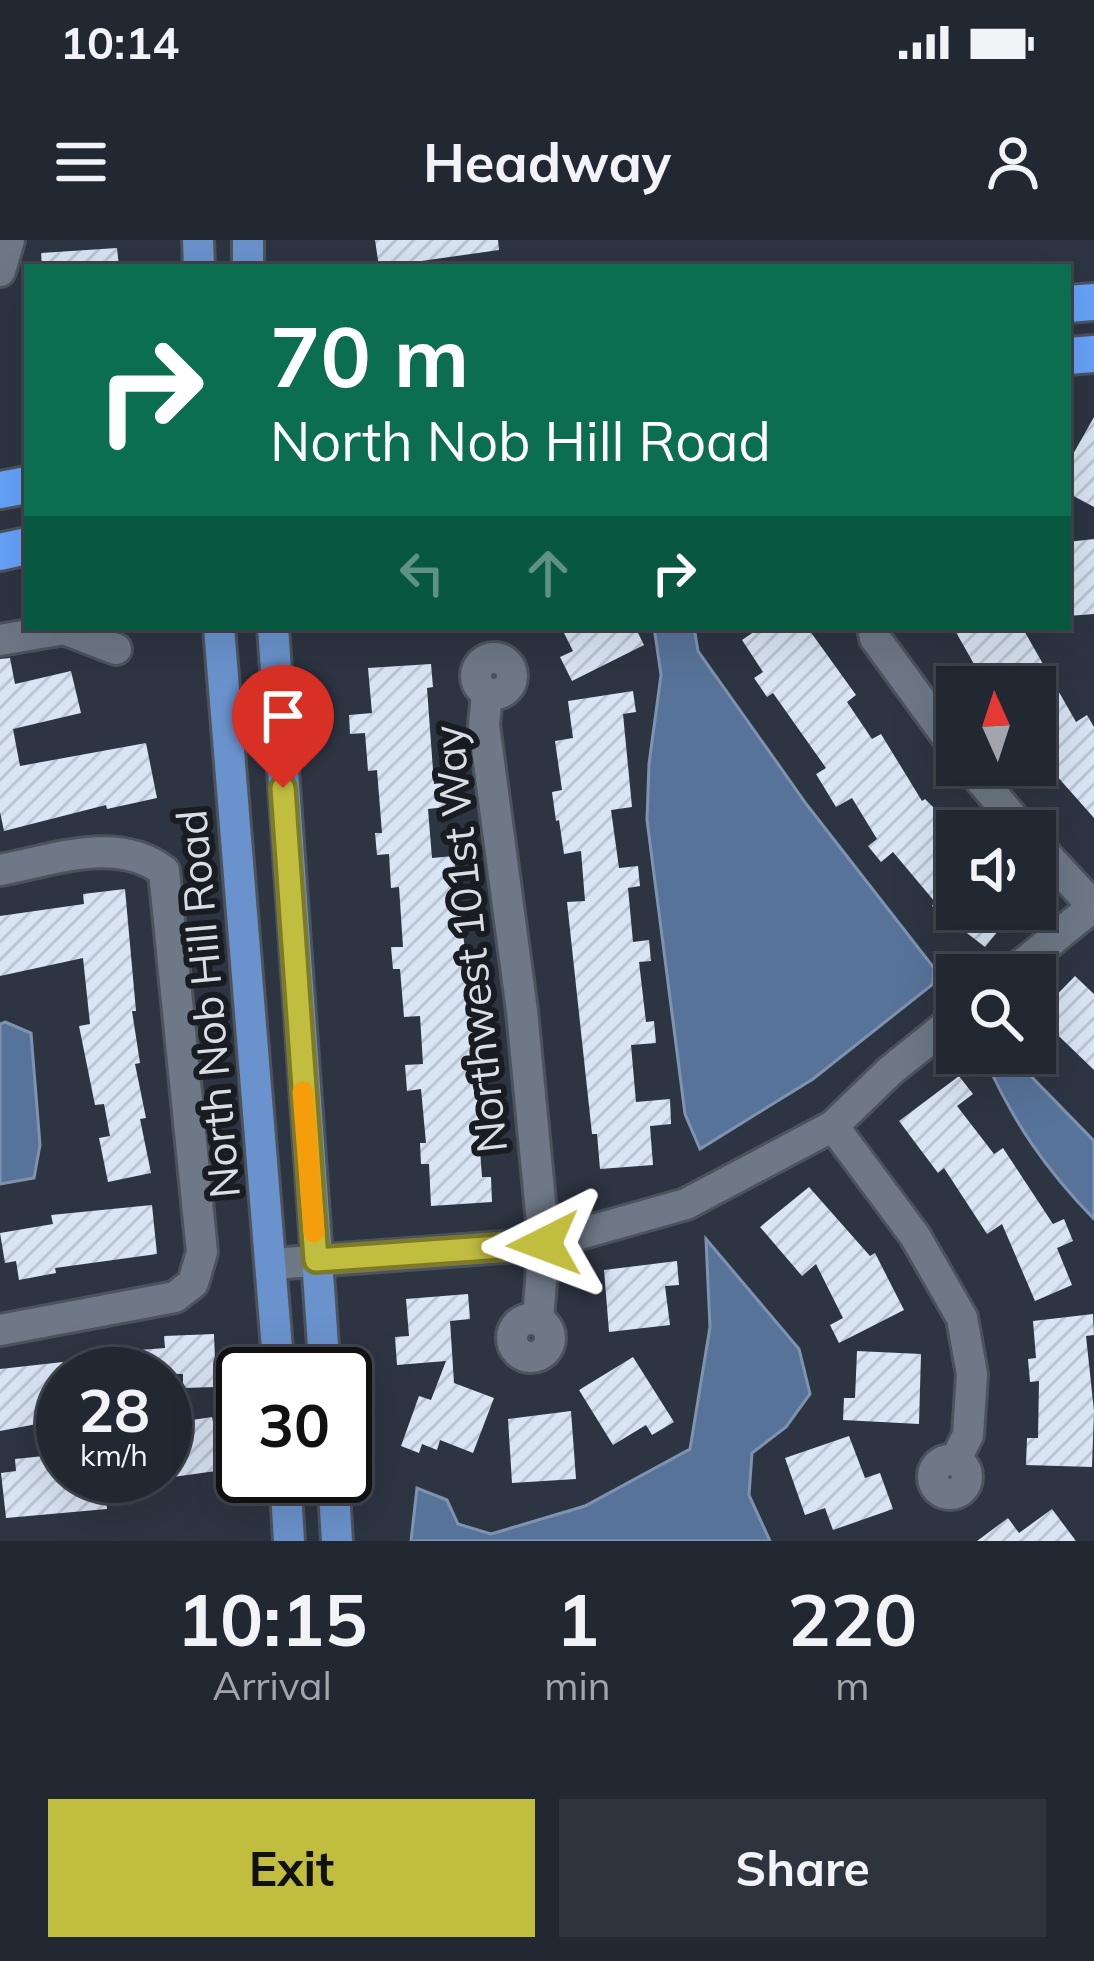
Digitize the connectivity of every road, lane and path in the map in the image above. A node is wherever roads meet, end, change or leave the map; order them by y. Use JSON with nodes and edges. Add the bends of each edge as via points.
{"nodes":[{"id":1,"x":8,"y":240,"type":"edge"},
{"id":2,"x":0,"y":272,"type":"edge"},
{"id":3,"x":58,"y":630,"type":"edge"},
{"id":4,"x":67,"y":630,"type":"edge"},
{"id":5,"x":219,"y":630,"type":"edge"},
{"id":6,"x":272,"y":630,"type":"edge"},
{"id":7,"x":874,"y":630,"type":"edge"},
{"id":8,"x":0,"y":640,"type":"edge"},
{"id":9,"x":116,"y":649,"type":"dead end"},
{"id":10,"x":487,"y":694,"type":"dead end"},
{"id":11,"x":936,"y":721,"type":"edge"},
{"id":12,"x":986,"y":786,"type":"edge"},
{"id":13,"x":1006,"y":810,"type":"edge"},
{"id":14,"x":1056,"y":866,"type":"edge"},
{"id":15,"x":0,"y":869,"type":"edge"},
{"id":16,"x":1094,"y":907,"type":"edge"},
{"id":17,"x":1035,"y":954,"type":"edge"},
{"id":18,"x":936,"y":1034,"type":"edge"},
{"id":19,"x":833,"y":1126,"type":"junction"},
{"id":20,"x":544,"y":1244,"type":"junction"},
{"id":21,"x":316,"y":1260,"type":"junction"},
{"id":22,"x":272,"y":1264,"type":"junction"},
{"id":23,"x":538,"y":1319,"type":"dead end"},
{"id":24,"x":0,"y":1330,"type":"edge"},
{"id":25,"x":277,"y":1347,"type":"edge"},
{"id":26,"x":323,"y":1347,"type":"edge"},
{"id":27,"x":955,"y":1461,"type":"dead end"},
{"id":28,"x":287,"y":1503,"type":"edge"},
{"id":29,"x":335,"y":1503,"type":"edge"},
{"id":30,"x":289,"y":1541,"type":"edge"},
{"id":31,"x":337,"y":1541,"type":"edge"}],
"edges":[{"from":1,"to":2,"type":"street"},
{"from":3,"to":8,"type":"street"},
{"from":4,"to":9,"type":"street"},
{"from":5,"to":22,"type":"main road","name":"North Nob Hill Road"},
{"from":6,"to":21,"type":"main road","name":"North Nob Hill Road"},
{"from":7,"to":11,"type":"street"},
{"from":10,"to":20,"type":"street","name":"Northwest 101st Way","via":[[484,725]]},
{"from":12,"to":13,"type":"street"},
{"from":14,"to":16,"type":"street"},
{"from":15,"to":24,"type":"street","via":[[109,850],[144,856],[164,871],[202,1252],[193,1283],[175,1297]]},
{"from":16,"to":17,"type":"street"},
{"from":18,"to":19,"type":"street"},
{"from":19,"to":20,"type":"street","via":[[686,1204]]},
{"from":19,"to":27,"type":"street","via":[[915,1236],[962,1318],[972,1374],[968,1435]]},
{"from":20,"to":21,"type":"street"},
{"from":20,"to":23,"type":"street","name":"Northwest 101st Way"},
{"from":21,"to":22,"type":"street"},
{"from":21,"to":26,"type":"main road","name":"North Nob Hill Road"},
{"from":22,"to":25,"type":"main road","name":"North Nob Hill Road"},
{"from":28,"to":30,"type":"main road"},
{"from":29,"to":31,"type":"main road"}]}
